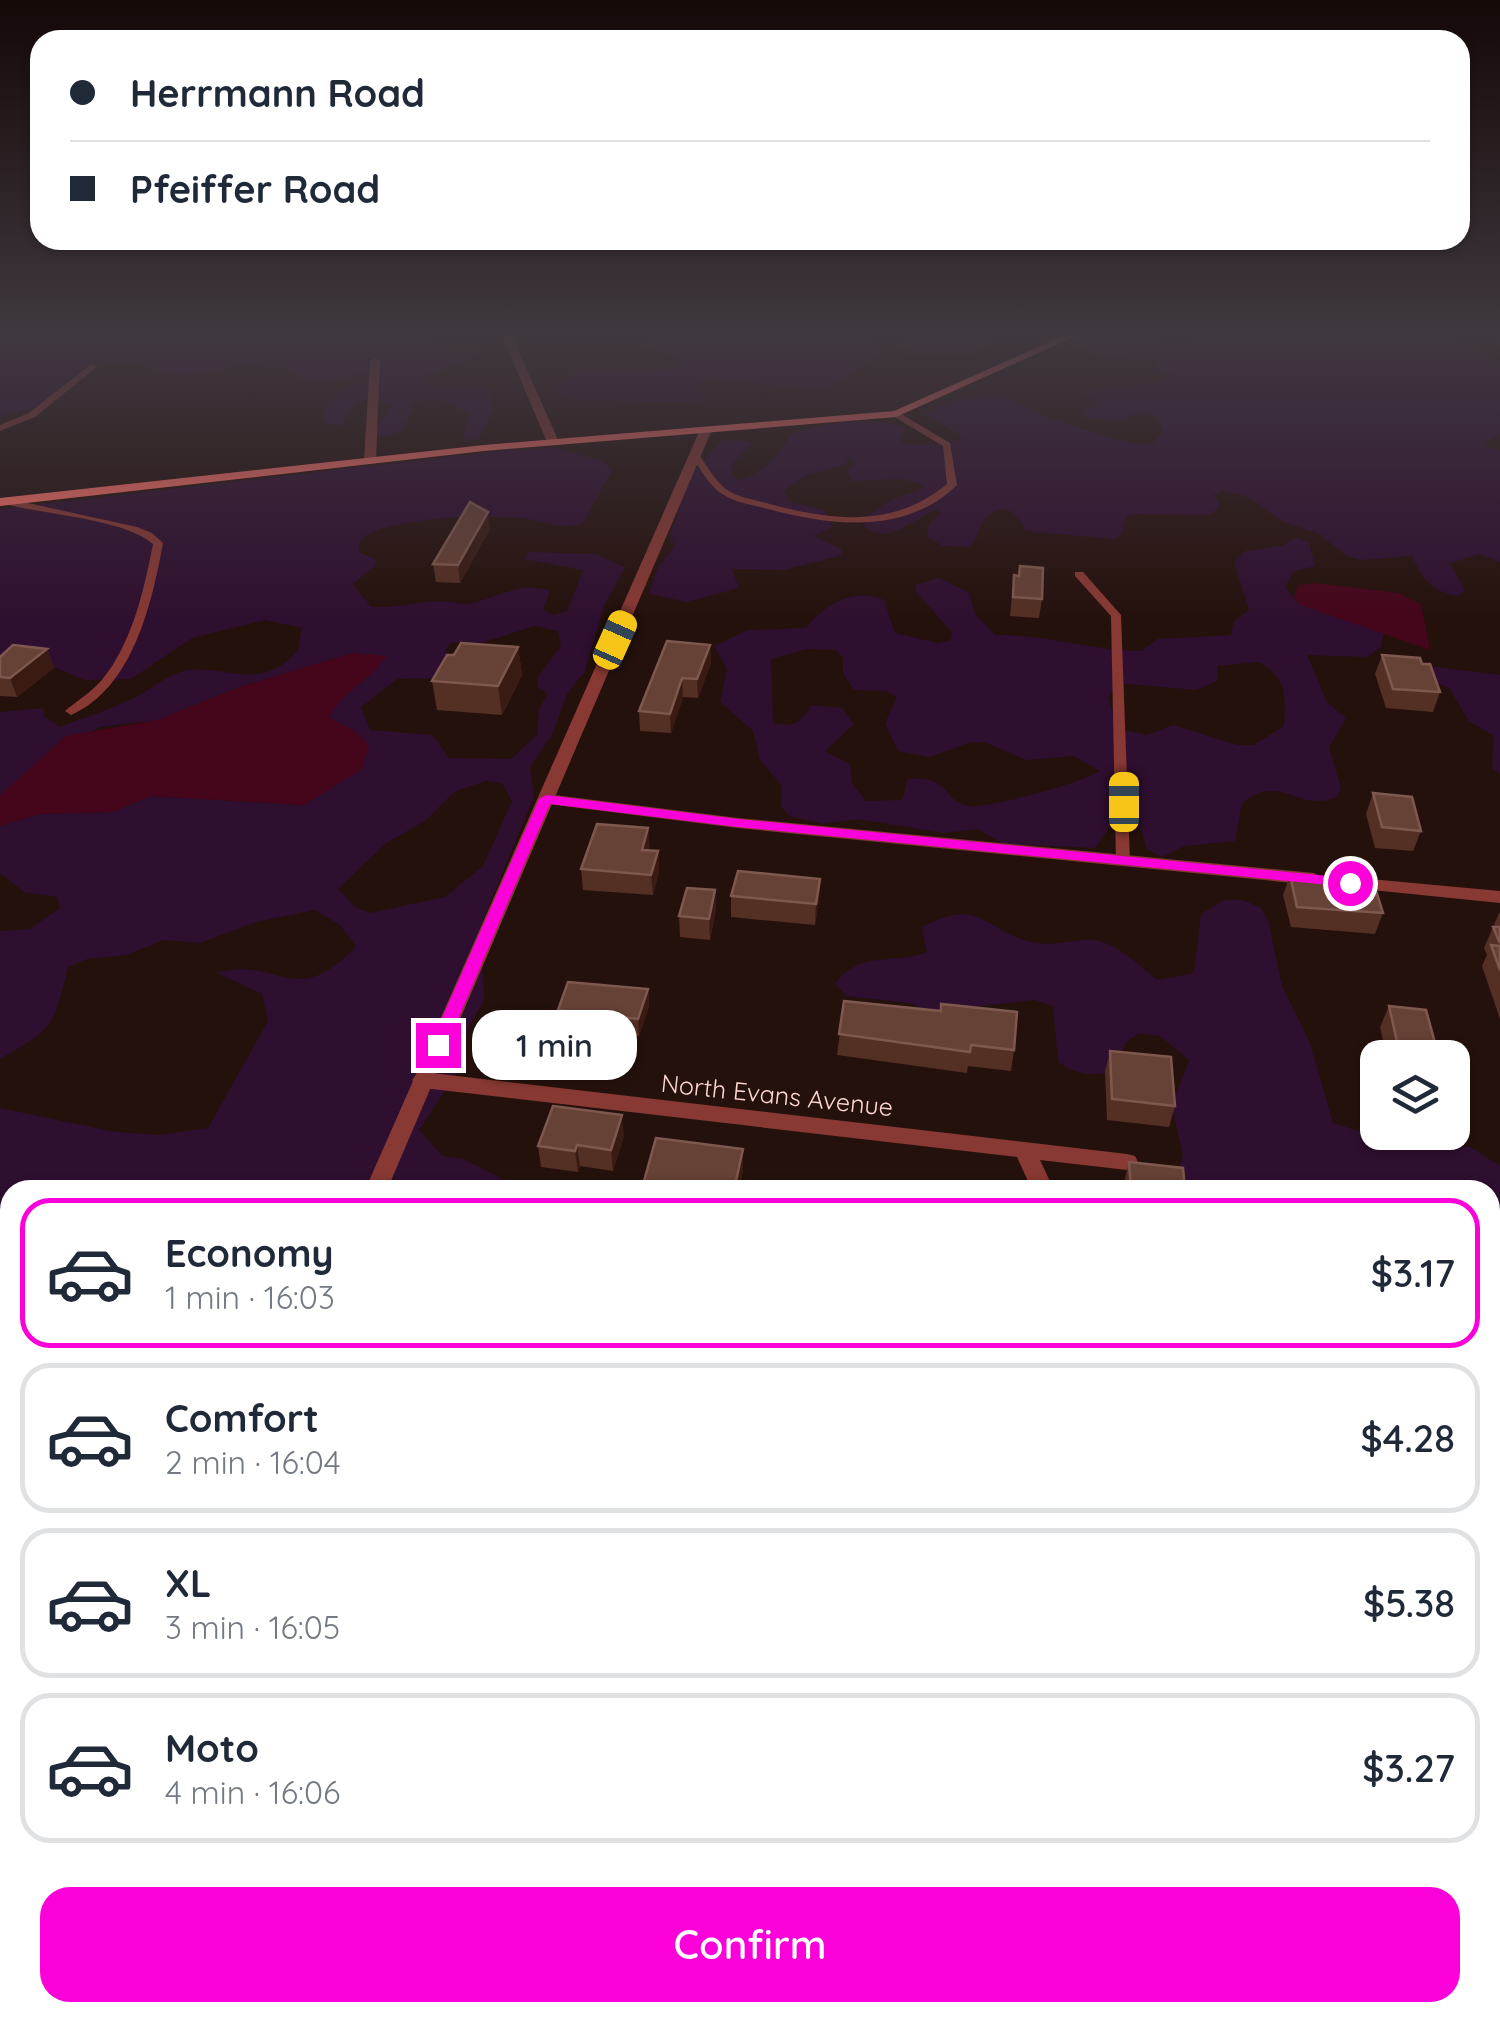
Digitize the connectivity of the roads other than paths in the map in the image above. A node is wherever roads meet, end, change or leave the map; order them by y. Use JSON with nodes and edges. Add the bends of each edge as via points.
{"nodes":[{"id":1,"x":371,"y":430,"type":"edge"},
{"id":2,"x":547,"y":430,"type":"edge"},
{"id":3,"x":721,"y":430,"type":"edge"},
{"id":4,"x":922,"y":430,"type":"edge"},
{"id":5,"x":704,"y":432,"type":"junction"},
{"id":6,"x":552,"y":442,"type":"junction"},
{"id":7,"x":694,"y":454,"type":"junction"},
{"id":8,"x":370,"y":460,"type":"junction"},
{"id":9,"x":2,"y":502,"type":"edge"},
{"id":10,"x":1079,"y":574,"type":"dead end"},
{"id":11,"x":71,"y":711,"type":"dead end"},
{"id":12,"x":546,"y":799,"type":"junction"},
{"id":13,"x":1124,"y":861,"type":"junction"},
{"id":14,"x":1500,"y":897,"type":"edge"},
{"id":15,"x":423,"y":1080,"type":"junction"},
{"id":16,"x":1025,"y":1151,"type":"junction"},
{"id":17,"x":1127,"y":1162,"type":"edge"},
{"id":18,"x":380,"y":1180,"type":"edge"},
{"id":19,"x":1038,"y":1180,"type":"edge"}],
"edges":[{"from":1,"to":8,"type":"street"},
{"from":2,"to":6,"type":"street"},
{"from":3,"to":5,"type":"main road"},
{"from":4,"to":7,"type":"lane","via":[[947,446],[952,485],[935,504],[883,517],[810,517],[725,493]]},
{"from":5,"to":6,"type":"main road"},
{"from":5,"to":7,"type":"street"},
{"from":6,"to":8,"type":"main road"},
{"from":7,"to":12,"type":"street"},
{"from":8,"to":9,"type":"main road"},
{"from":9,"to":11,"type":"lane","via":[[126,524],[158,543],[121,658],[100,692]]},
{"from":10,"to":13,"type":"lane","via":[[1116,615]]},
{"from":12,"to":13,"type":"street"},
{"from":12,"to":15,"type":"street"},
{"from":13,"to":14,"type":"street"},
{"from":15,"to":16,"type":"street","name":"North Evans Avenue"},
{"from":15,"to":18,"type":"street"},
{"from":16,"to":17,"type":"street","name":"North Evans Avenue"},
{"from":16,"to":19,"type":"street"}]}
